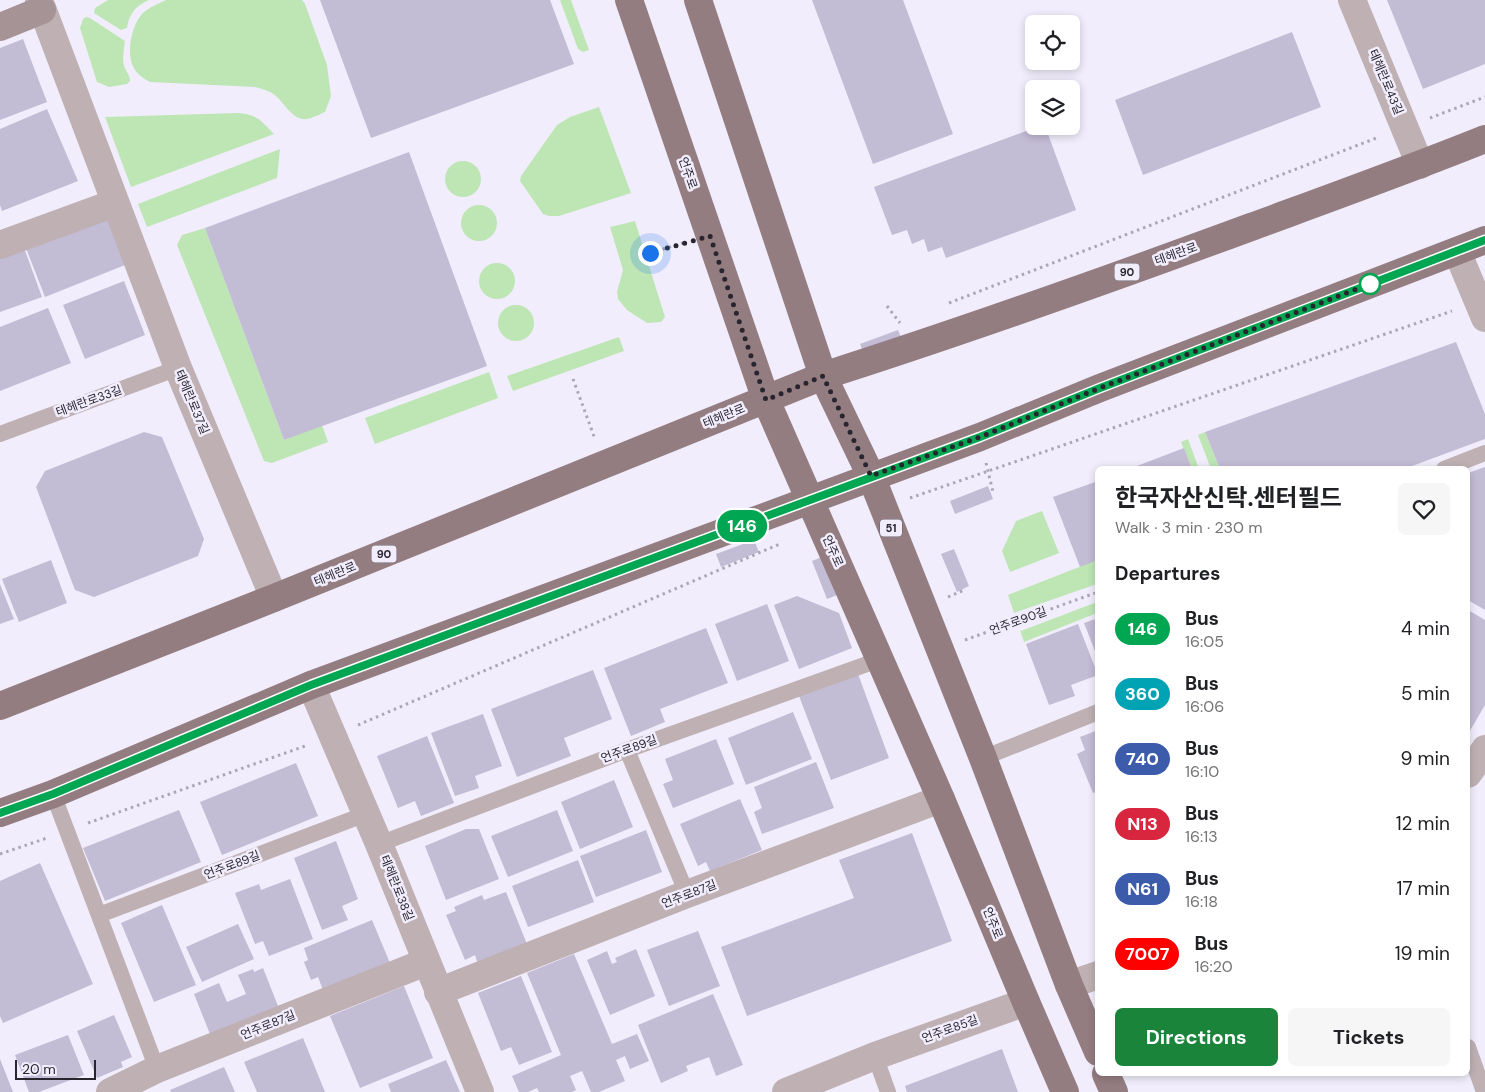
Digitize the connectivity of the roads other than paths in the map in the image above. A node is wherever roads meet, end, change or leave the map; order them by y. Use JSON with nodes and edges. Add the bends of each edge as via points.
{"nodes":[{"id":1,"x":629,"y":0,"type":"edge"},
{"id":2,"x":698,"y":0,"type":"edge"},
{"id":3,"x":1352,"y":0,"type":"edge"},
{"id":4,"x":46,"y":3,"type":"edge"},
{"id":5,"x":0,"y":27,"type":"edge"},
{"id":6,"x":1485,"y":139,"type":"edge"},
{"id":7,"x":1420,"y":165,"type":"junction"},
{"id":8,"x":115,"y":203,"type":"junction"},
{"id":9,"x":1485,"y":240,"type":"edge"},
{"id":10,"x":0,"y":245,"type":"edge"},
{"id":11,"x":1457,"y":251,"type":"junction"},
{"id":12,"x":1482,"y":310,"type":"edge"},
{"id":13,"x":178,"y":368,"type":"junction"},
{"id":14,"x":823,"y":376,"type":"junction"},
{"id":15,"x":766,"y":400,"type":"junction"},
{"id":16,"x":0,"y":434,"type":"edge"},
{"id":17,"x":1485,"y":453,"type":"edge"},
{"id":18,"x":1452,"y":466,"type":"edge"},
{"id":19,"x":871,"y":476,"type":"junction"},
{"id":20,"x":811,"y":500,"type":"junction"},
{"id":21,"x":274,"y":598,"type":"junction"},
{"id":22,"x":881,"y":659,"type":"junction"},
{"id":23,"x":311,"y":685,"type":"junction"},
{"id":24,"x":0,"y":706,"type":"edge"},
{"id":25,"x":1095,"y":713,"type":"edge"},
{"id":26,"x":1485,"y":749,"type":"edge"},
{"id":27,"x":628,"y":750,"type":"junction"},
{"id":28,"x":983,"y":758,"type":"junction"},
{"id":29,"x":1470,"y":771,"type":"edge"},
{"id":30,"x":53,"y":794,"type":"junction"},
{"id":31,"x":942,"y":799,"type":"junction"},
{"id":32,"x":0,"y":813,"type":"edge"},
{"id":33,"x":366,"y":814,"type":"junction"},
{"id":34,"x":379,"y":844,"type":"junction"},
{"id":35,"x":687,"y":894,"type":"junction"},
{"id":36,"x":99,"y":915,"type":"junction"},
{"id":37,"x":426,"y":962,"type":"junction"},
{"id":38,"x":1095,"y":977,"type":"edge"},
{"id":39,"x":1069,"y":986,"type":"junction"},
{"id":40,"x":438,"y":992,"type":"junction"},
{"id":41,"x":1026,"y":1002,"type":"junction"},
{"id":42,"x":1095,"y":1045,"type":"edge"},
{"id":43,"x":1470,"y":1053,"type":"edge"},
{"id":44,"x":875,"y":1056,"type":"junction"},
{"id":45,"x":157,"y":1069,"type":"junction"},
{"id":46,"x":1107,"y":1076,"type":"edge"},
{"id":47,"x":110,"y":1092,"type":"edge"},
{"id":48,"x":480,"y":1092,"type":"edge"},
{"id":49,"x":786,"y":1092,"type":"edge"},
{"id":50,"x":888,"y":1092,"type":"edge"},
{"id":51,"x":1065,"y":1092,"type":"edge"},
{"id":52,"x":1114,"y":1092,"type":"edge"},
{"id":53,"x":1484,"y":1092,"type":"edge"}],
"edges":[{"from":1,"to":15,"type":"main road","name":"언주로"},
{"from":2,"to":14,"type":"main road","number":"51"},
{"from":3,"to":7,"type":"street","name":"테헤란로43길"},
{"from":4,"to":5,"type":"street"},
{"from":4,"to":8,"type":"street","name":"테헤란로37길"},
{"from":6,"to":7,"type":"main road","name":"테헤란로","number":"90"},
{"from":7,"to":14,"type":"main road","name":"테헤란로","number":"90","via":[[1166,258]]},
{"from":8,"to":10,"type":"street"},
{"from":8,"to":13,"type":"street","name":"테헤란로37길"},
{"from":9,"to":11,"type":"main road"},
{"from":11,"to":12,"type":"street"},
{"from":11,"to":19,"type":"main road","via":[[980,437]]},
{"from":13,"to":16,"type":"lane","name":"테헤란로33길"},
{"from":13,"to":21,"type":"street","name":"테헤란로37길"},
{"from":14,"to":15,"type":"main road","name":"테헤란로","number":"90"},
{"from":14,"to":19,"type":"main road","number":"51"},
{"from":15,"to":20,"type":"main road","name":"언주로"},
{"from":15,"to":21,"type":"main road","name":"테헤란로","number":"90"},
{"from":17,"to":18,"type":"lane"},
{"from":19,"to":20,"type":"main road"},
{"from":19,"to":28,"type":"main road","number":"51"},
{"from":20,"to":22,"type":"main road","name":"언주로"},
{"from":20,"to":23,"type":"main road"},
{"from":21,"to":24,"type":"main road","name":"테헤란로","number":"90"},
{"from":22,"to":27,"type":"lane","name":"언주로89길"},
{"from":22,"to":31,"type":"main road","name":"언주로"},
{"from":23,"to":30,"type":"main road"},
{"from":23,"to":33,"type":"street","name":"테헤란로38길"},
{"from":25,"to":28,"type":"lane"},
{"from":26,"to":29,"type":"street"},
{"from":27,"to":34,"type":"lane","name":"언주로89길"},
{"from":27,"to":35,"type":"lane"},
{"from":28,"to":39,"type":"main road","number":"51"},
{"from":30,"to":32,"type":"main road"},
{"from":30,"to":36,"type":"lane"},
{"from":31,"to":35,"type":"street","name":"언주로87길"},
{"from":31,"to":41,"type":"main road","name":"언주로"},
{"from":33,"to":34,"type":"street","name":"테헤란로38길"},
{"from":33,"to":36,"type":"lane","name":"언주로89길"},
{"from":34,"to":37,"type":"street","name":"테헤란로38길"},
{"from":35,"to":40,"type":"street","name":"언주로87길"},
{"from":36,"to":45,"type":"lane"},
{"from":37,"to":40,"type":"street","name":"테헤란로38길"},
{"from":37,"to":45,"type":"street","name":"언주로87길"},
{"from":38,"to":39,"type":"street"},
{"from":39,"to":42,"type":"main road","number":"51"},
{"from":40,"to":48,"type":"street","name":"테헤란로38길"},
{"from":41,"to":44,"type":"street","name":"언주로85길"},
{"from":41,"to":51,"type":"main road","name":"언주로"},
{"from":43,"to":53,"type":"lane"},
{"from":44,"to":49,"type":"street","name":"언주로85길"},
{"from":44,"to":50,"type":"lane"},
{"from":45,"to":47,"type":"street","name":"언주로87길"},
{"from":46,"to":52,"type":"main road"}]}
